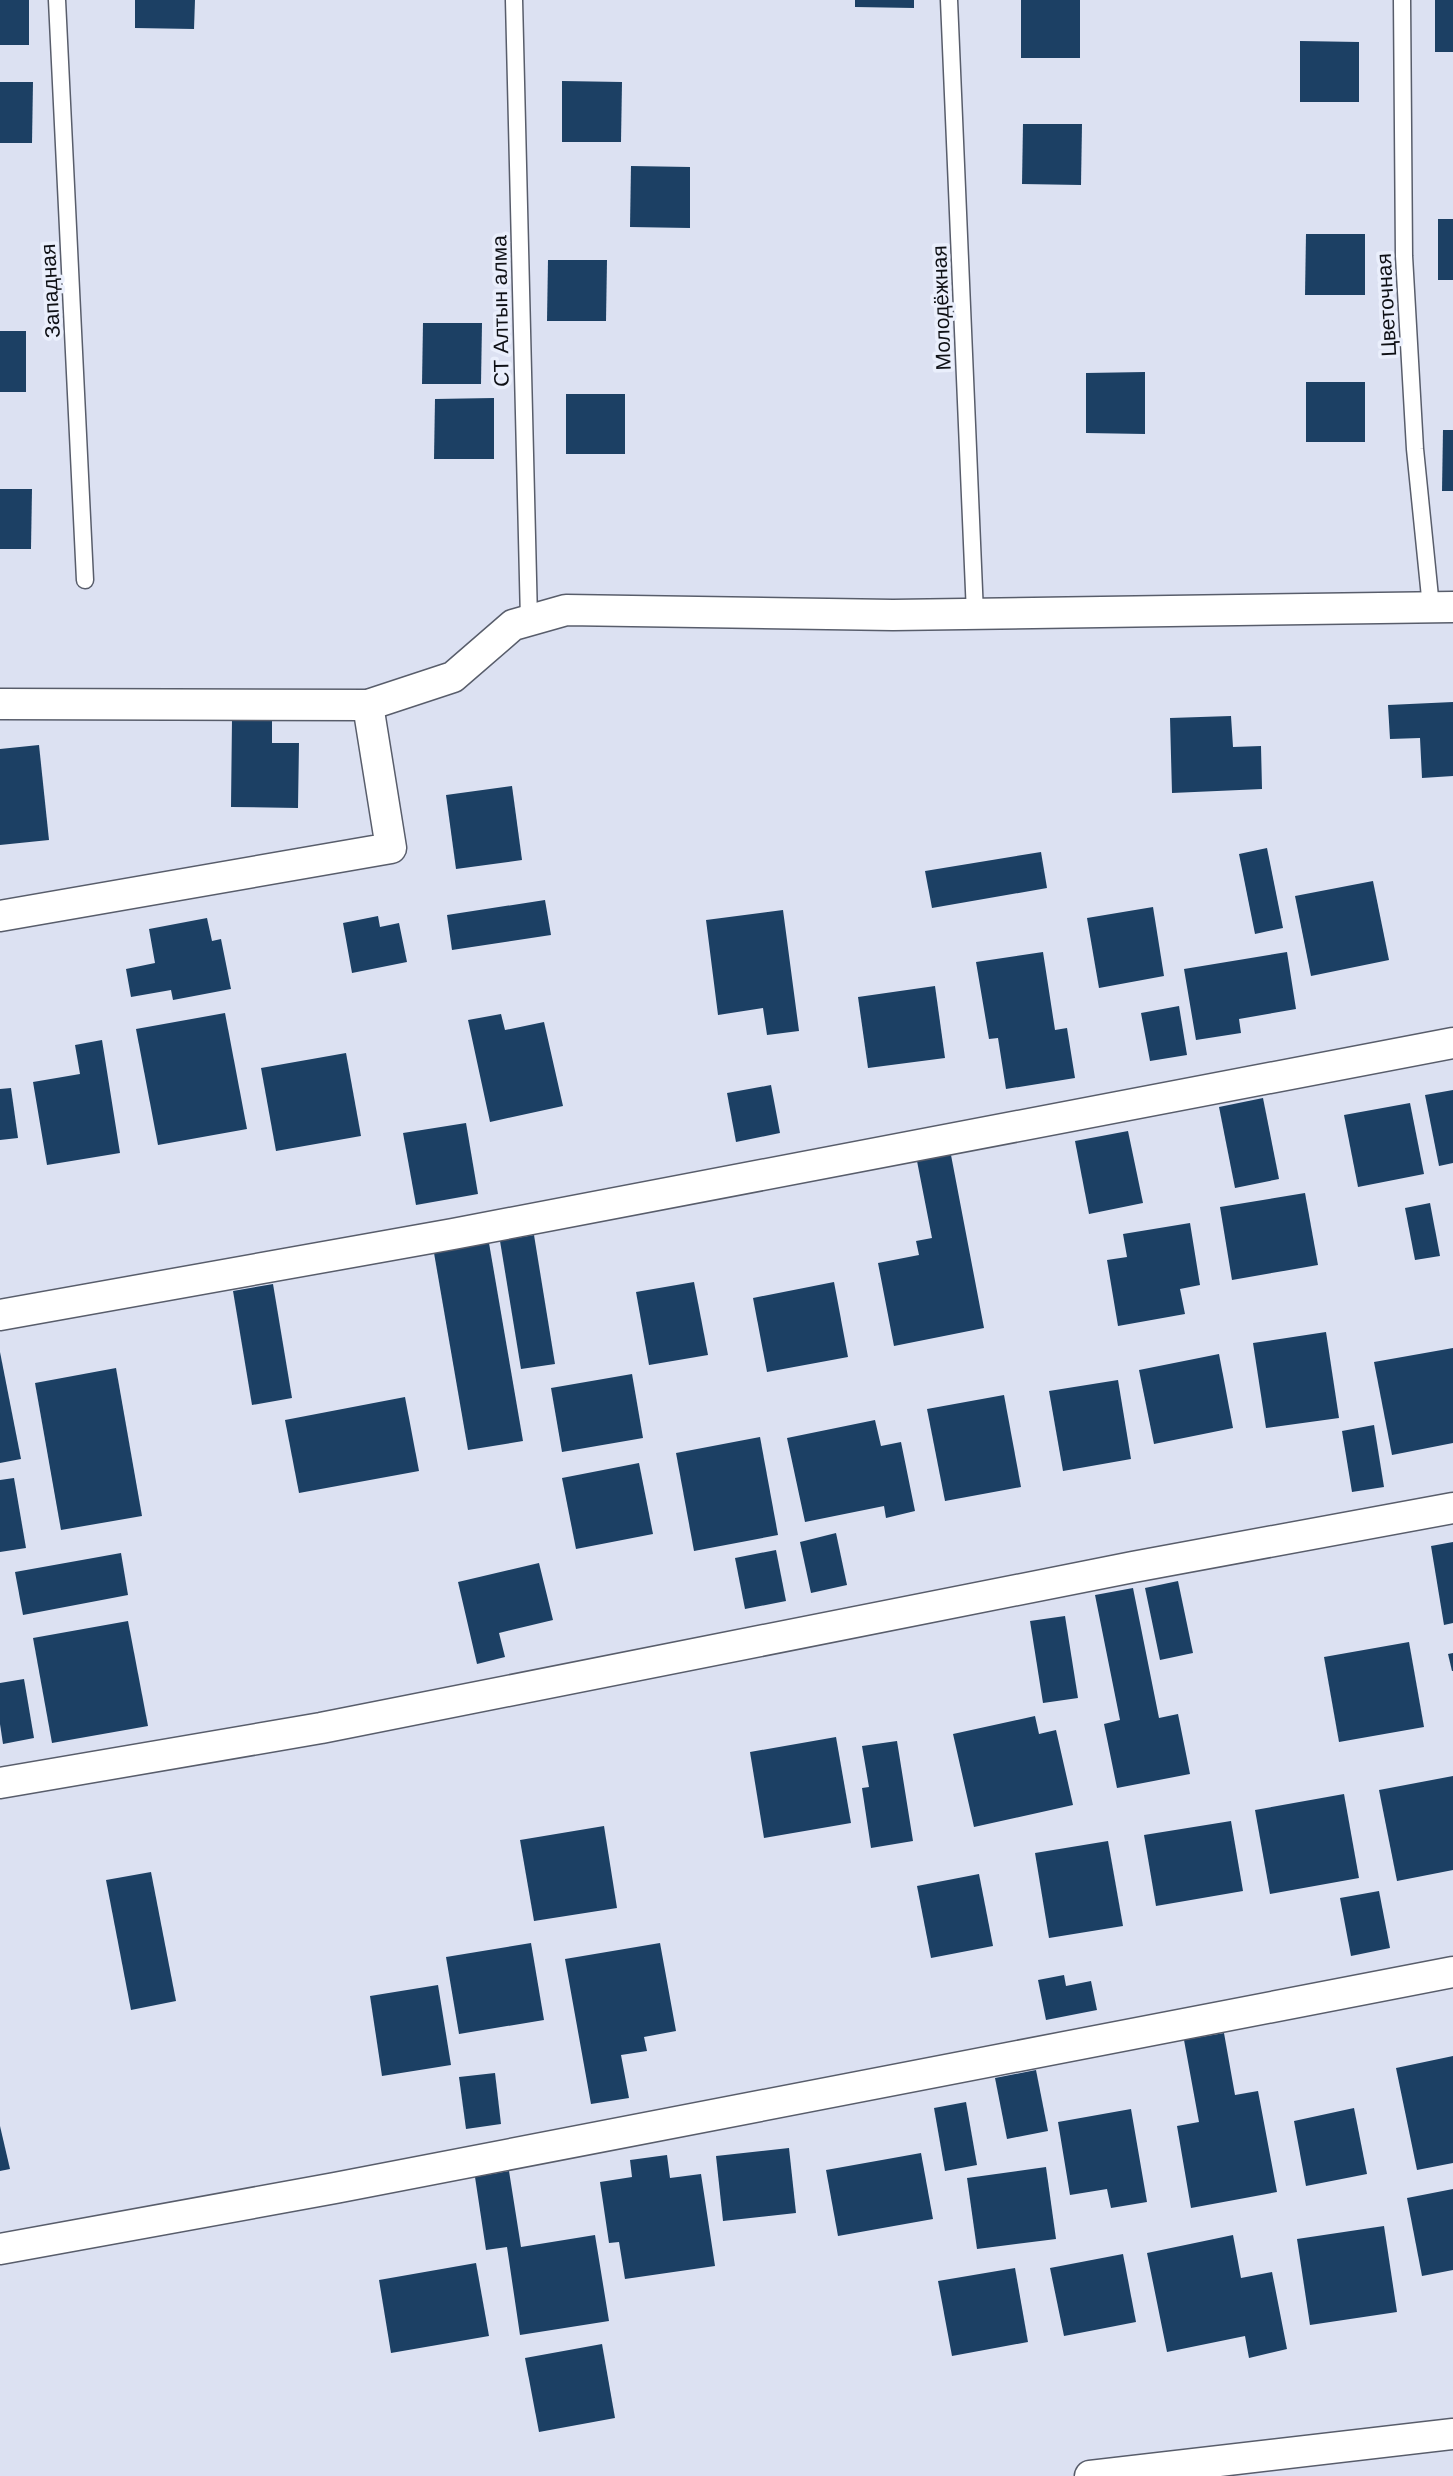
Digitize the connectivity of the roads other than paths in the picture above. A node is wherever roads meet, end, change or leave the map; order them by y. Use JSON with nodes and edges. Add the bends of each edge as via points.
{"nodes":[{"id":1,"x":57,"y":0,"type":"edge"},
{"id":2,"x":514,"y":0,"type":"edge"},
{"id":3,"x":949,"y":0,"type":"edge"},
{"id":4,"x":1402,"y":0,"type":"edge"},
{"id":5,"x":85,"y":580,"type":"dead end"},
{"id":6,"x":1442,"y":607,"type":"edge"},
{"id":7,"x":975,"y":614,"type":"junction"},
{"id":8,"x":529,"y":620,"type":"junction"},
{"id":9,"x":0,"y":704,"type":"edge"},
{"id":10,"x":368,"y":705,"type":"junction"},
{"id":11,"x":0,"y":916,"type":"edge"},
{"id":12,"x":1453,"y":1043,"type":"edge"},
{"id":13,"x":0,"y":1315,"type":"edge"},
{"id":14,"x":1453,"y":1508,"type":"edge"},
{"id":15,"x":0,"y":1783,"type":"edge"},
{"id":16,"x":1453,"y":1972,"type":"edge"},
{"id":17,"x":0,"y":2249,"type":"edge"},
{"id":18,"x":1453,"y":2434,"type":"edge"},
{"id":19,"x":1090,"y":2476,"type":"edge"}],
"edges":[{"from":1,"to":5,"type":"lane","name":"Западная"},
{"from":2,"to":8,"type":"lane","name":"СТ Алтын алма"},
{"from":3,"to":7,"type":"lane","name":"Молодёжная"},
{"from":4,"to":6,"type":"lane","name":"Цветочная","via":[[1404,256],[1415,449]]},
{"from":6,"to":7,"type":"street"},
{"from":7,"to":8,"type":"street","via":[[566,610]]},
{"from":8,"to":10,"type":"street","via":[[513,625],[453,677]]},
{"from":9,"to":10,"type":"street"},
{"from":10,"to":11,"type":"street","via":[[391,848]]},
{"from":12,"to":13,"type":"street","via":[[453,1234]]},
{"from":14,"to":15,"type":"street","via":[[321,1728]]},
{"from":16,"to":17,"type":"street","via":[[335,2189]]},
{"from":18,"to":19,"type":"street"}]}
